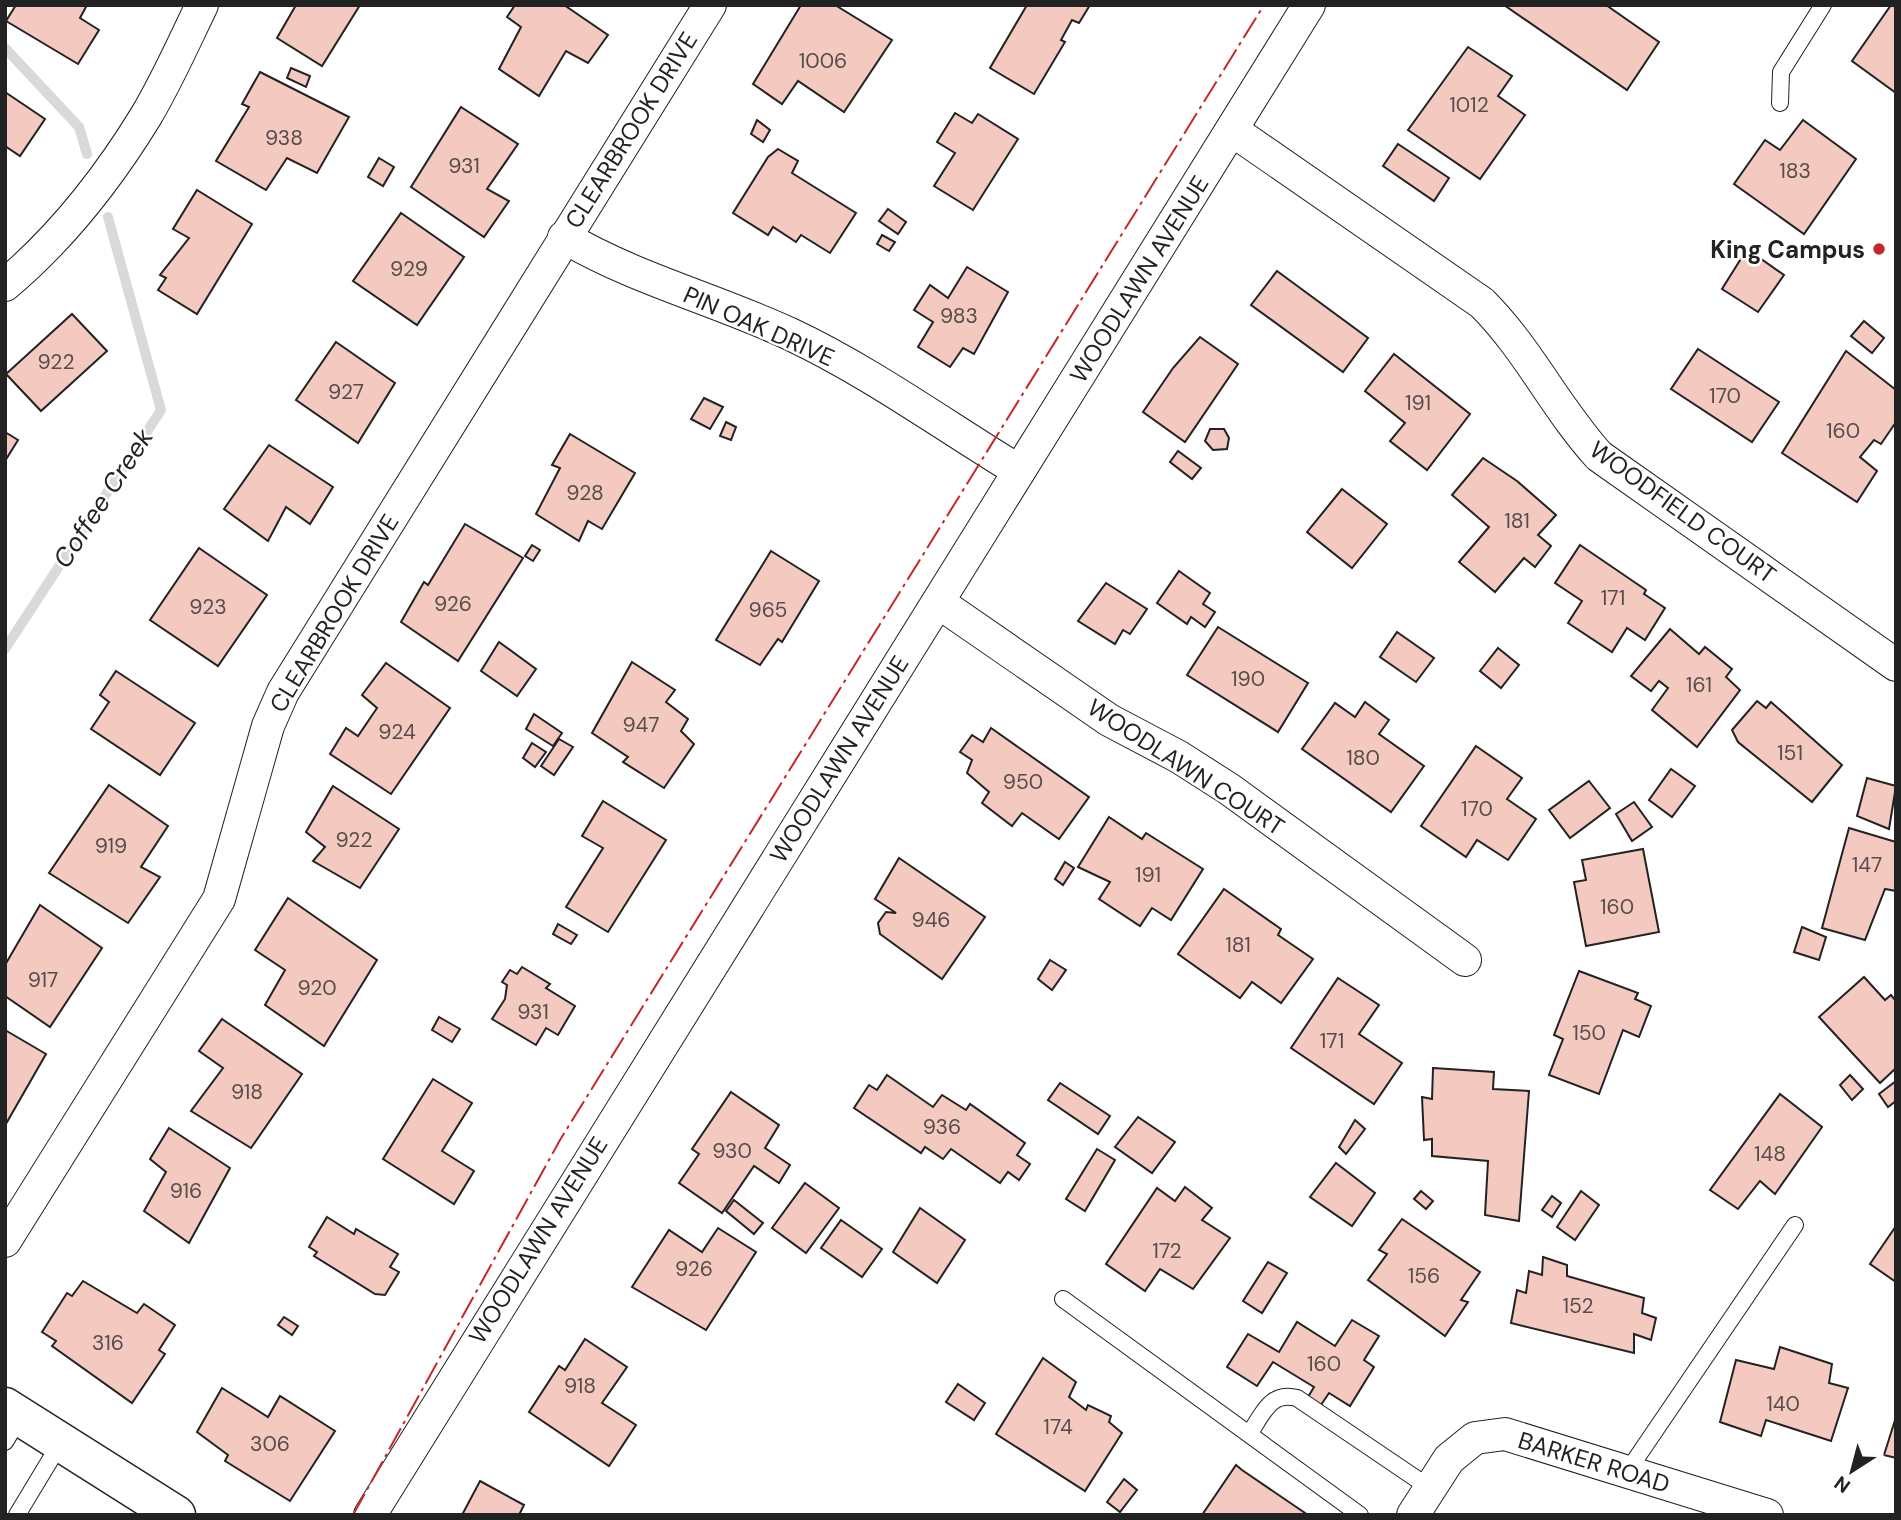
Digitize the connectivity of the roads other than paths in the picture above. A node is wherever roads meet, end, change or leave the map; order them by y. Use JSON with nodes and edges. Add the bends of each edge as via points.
{"nodes":[{"id":1,"x":202,"y":5,"type":"edge"},
{"id":2,"x":710,"y":5,"type":"edge"},
{"id":3,"x":1309,"y":5,"type":"edge"},
{"id":4,"x":1822,"y":5,"type":"edge"},
{"id":5,"x":1780,"y":103,"type":"dead end"},
{"id":6,"x":1232,"y":130,"type":"junction"},
{"id":7,"x":565,"y":237,"type":"junction"},
{"id":8,"x":5,"y":285,"type":"edge"},
{"id":9,"x":1018,"y":471,"type":"junction"},
{"id":10,"x":938,"y":602,"type":"junction"},
{"id":11,"x":1896,"y":665,"type":"edge"},
{"id":12,"x":1465,"y":960,"type":"dead end"},
{"id":13,"x":1795,"y":1225,"type":"dead end"},
{"id":14,"x":5,"y":1241,"type":"edge"},
{"id":15,"x":1063,"y":1299,"type":"dead end"},
{"id":16,"x":10,"y":1422,"type":"edge"},
{"id":17,"x":1249,"y":1434,"type":"junction"},
{"id":18,"x":61,"y":1442,"type":"junction"},
{"id":19,"x":1627,"y":1472,"type":"junction"},
{"id":20,"x":1430,"y":1488,"type":"junction"},
{"id":21,"x":17,"y":1515,"type":"edge"},
{"id":22,"x":176,"y":1515,"type":"edge"},
{"id":23,"x":370,"y":1515,"type":"edge"},
{"id":24,"x":1360,"y":1515,"type":"edge"},
{"id":25,"x":1413,"y":1515,"type":"edge"},
{"id":26,"x":1766,"y":1515,"type":"edge"}],
"edges":[{"from":1,"to":8,"type":"street","via":[[147,114],[111,169],[70,220]]},
{"from":2,"to":7,"type":"street","name":"CLEARBROOK DRIVE"},
{"from":3,"to":6,"type":"street","name":"WOODLAWN AVENUE"},
{"from":4,"to":5,"type":"lane","via":[[1781,72]]},
{"from":6,"to":9,"type":"street","name":"WOODLAWN AVENUE"},
{"from":6,"to":11,"type":"street","name":"WOODFIELD COURT","via":[[1482,303],[1509,330],[1569,424],[1599,456]]},
{"from":7,"to":9,"type":"street","name":"PIN OAK DRIVE","via":[[625,270],[756,319],[816,347]]},
{"from":7,"to":14,"type":"street","name":"CLEARBROOK DRIVE","via":[[283,692],[268,726],[219,899]]},
{"from":9,"to":10,"type":"street","name":"WOODLAWN AVENUE"},
{"from":10,"to":12,"type":"street","name":"WOODLAWN COURT","via":[[1109,720],[1229,789]]},
{"from":10,"to":23,"type":"street","name":"WOODLAWN AVENUE","via":[[684,1003]]},
{"from":13,"to":19,"type":"lane"},
{"from":15,"to":17,"type":"lane"},
{"from":16,"to":18,"type":"street"},
{"from":17,"to":20,"type":"lane","via":[[1276,1397],[1297,1398]]},
{"from":17,"to":24,"type":"lane"},
{"from":18,"to":21,"type":"lane"},
{"from":18,"to":22,"type":"street"},
{"from":19,"to":20,"type":"street","name":"BARKER ROAD","via":[[1505,1434],[1475,1438],[1449,1459]]},
{"from":19,"to":26,"type":"street","name":"BARKER ROAD"},
{"from":20,"to":25,"type":"street","name":"BARKER ROAD"}]}
